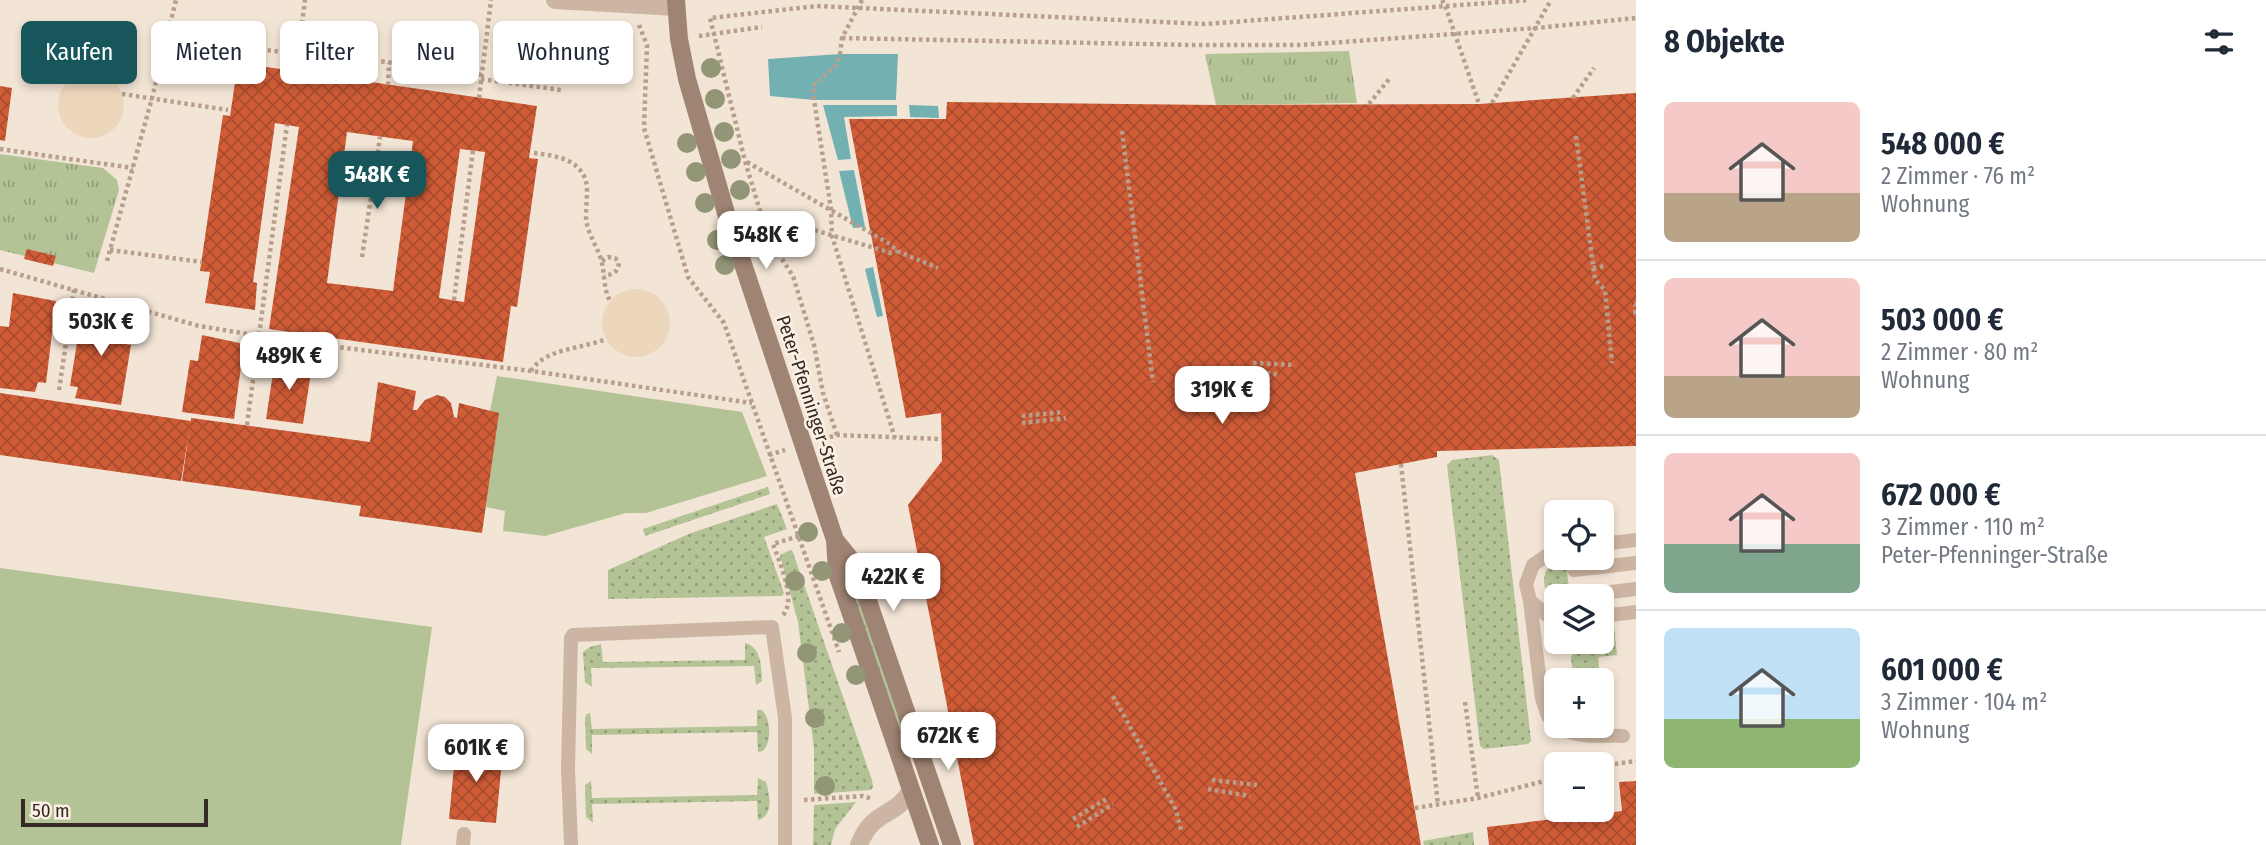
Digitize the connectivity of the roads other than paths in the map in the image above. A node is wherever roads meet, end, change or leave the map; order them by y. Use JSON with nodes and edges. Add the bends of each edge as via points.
{"nodes":[{"id":1,"x":555,"y":0,"type":"edge"},
{"id":2,"x":676,"y":3,"type":"edge"},
{"id":3,"x":835,"y":540,"type":"junction"},
{"id":4,"x":1636,"y":540,"type":"edge"},
{"id":5,"x":1614,"y":543,"type":"edge"},
{"id":6,"x":1544,"y":557,"type":"edge"},
{"id":7,"x":1636,"y":563,"type":"edge"},
{"id":8,"x":1614,"y":565,"type":"edge"},
{"id":9,"x":1636,"y":589,"type":"edge"},
{"id":10,"x":1614,"y":592,"type":"edge"},
{"id":11,"x":1530,"y":601,"type":"junction"},
{"id":12,"x":1636,"y":612,"type":"edge"},
{"id":13,"x":1544,"y":613,"type":"edge"},
{"id":14,"x":1614,"y":615,"type":"edge"},
{"id":15,"x":1544,"y":704,"type":"edge"},
{"id":16,"x":1614,"y":736,"type":"edge"},
{"id":17,"x":1623,"y":736,"type":"dead end"},
{"id":18,"x":911,"y":790,"type":"junction"},
{"id":19,"x":571,"y":845,"type":"edge"},
{"id":20,"x":785,"y":845,"type":"edge"},
{"id":21,"x":859,"y":845,"type":"edge"},
{"id":22,"x":930,"y":845,"type":"edge"},
{"id":23,"x":952,"y":845,"type":"edge"}],
"edges":[{"from":1,"to":2,"type":"street"},
{"from":2,"to":3,"type":"street","name":"Peter-Pfenninger-Straße","via":[[687,79],[722,199]]},
{"from":3,"to":18,"type":"street","name":"Peter-Pfenninger-Straße","via":[[837,573]]},
{"from":3,"to":23,"type":"street","name":"Peter-Pfenninger-Straße","via":[[856,566]]},
{"from":4,"to":5,"type":"lane"},
{"from":6,"to":11,"type":"lane","via":[[1533,565],[1526,584]]},
{"from":7,"to":8,"type":"lane"},
{"from":9,"to":10,"type":"lane"},
{"from":11,"to":13,"type":"lane"},
{"from":11,"to":15,"type":"lane"},
{"from":12,"to":14,"type":"lane"},
{"from":16,"to":17,"type":"lane"},
{"from":18,"to":21,"type":"street","via":[[905,801],[871,822]]},
{"from":18,"to":22,"type":"street","name":"Peter-Pfenninger-Straße"},
{"from":19,"to":20,"type":"lane","via":[[568,768],[573,635],[772,627],[785,718]]}]}
